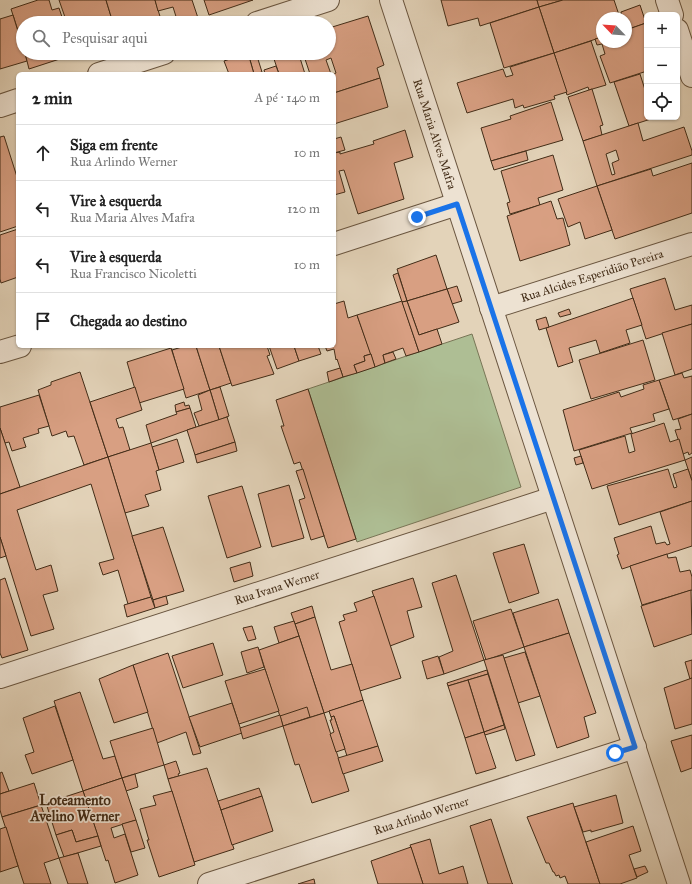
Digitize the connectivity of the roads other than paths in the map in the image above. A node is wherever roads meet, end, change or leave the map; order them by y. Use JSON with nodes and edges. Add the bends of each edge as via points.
{"nodes":[{"id":1,"x":328,"y":0,"type":"edge"},
{"id":2,"x":390,"y":0,"type":"edge"},
{"id":3,"x":667,"y":0,"type":"edge"},
{"id":4,"x":671,"y":12,"type":"edge"},
{"id":5,"x":279,"y":16,"type":"edge"},
{"id":6,"x":680,"y":39,"type":"edge"},
{"id":7,"x":142,"y":60,"type":"edge"},
{"id":8,"x":105,"y":72,"type":"edge"},
{"id":9,"x":692,"y":76,"type":"edge"},
{"id":10,"x":16,"y":101,"type":"edge"},
{"id":11,"x":0,"y":106,"type":"edge"},
{"id":12,"x":457,"y":204,"type":"junction"},
{"id":13,"x":336,"y":243,"type":"edge"},
{"id":14,"x":692,"y":244,"type":"edge"},
{"id":15,"x":491,"y":308,"type":"junction"},
{"id":16,"x":16,"y":347,"type":"edge"},
{"id":17,"x":0,"y":352,"type":"edge"},
{"id":18,"x":553,"y":498,"type":"junction"},
{"id":19,"x":0,"y":678,"type":"edge"},
{"id":20,"x":635,"y":747,"type":"junction"},
{"id":21,"x":209,"y":884,"type":"edge"},
{"id":22,"x":679,"y":884,"type":"edge"}],
"edges":[{"from":1,"to":5,"type":"street"},
{"from":2,"to":12,"type":"street","name":"Rua Maria Alves Mafra"},
{"from":3,"to":4,"type":"street"},
{"from":6,"to":9,"type":"street"},
{"from":7,"to":8,"type":"street"},
{"from":10,"to":11,"type":"street"},
{"from":12,"to":13,"type":"street"},
{"from":12,"to":15,"type":"street","name":"Rua Maria Alves Mafra"},
{"from":14,"to":15,"type":"street","name":"Rua Alcides Esperidião Pereira"},
{"from":15,"to":18,"type":"street","name":"Rua Maria Alves Mafra"},
{"from":16,"to":17,"type":"street"},
{"from":18,"to":19,"type":"street","name":"Rua Ivana Werner"},
{"from":18,"to":20,"type":"street","name":"Rua Maria Alves Mafra"},
{"from":20,"to":21,"type":"street","name":"Rua Arlindo Werner"},
{"from":20,"to":22,"type":"street","name":"Rua Maria Alves Mafra"}]}
